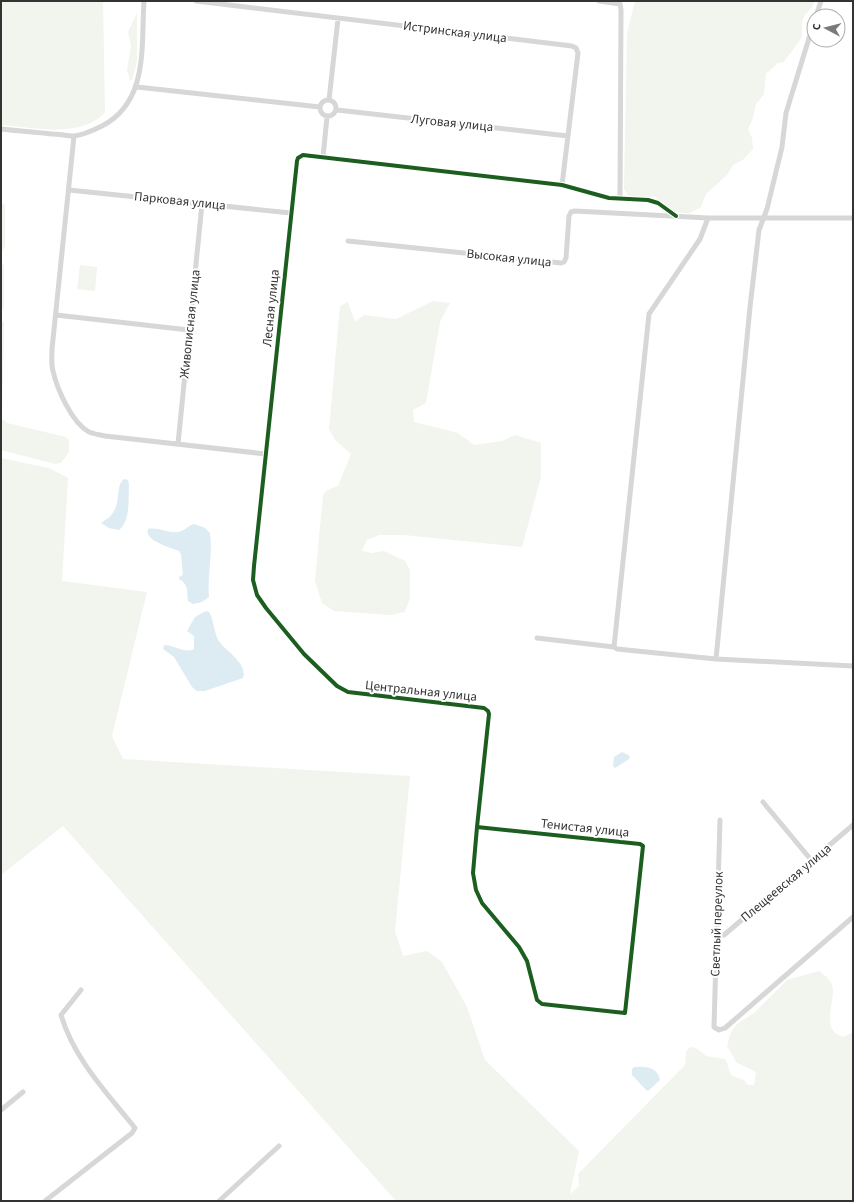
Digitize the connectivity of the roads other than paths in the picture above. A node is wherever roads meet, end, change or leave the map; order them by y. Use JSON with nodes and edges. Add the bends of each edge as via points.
{"nodes":[{"id":1,"x":144,"y":1,"type":"edge"},
{"id":2,"x":196,"y":1,"type":"edge"},
{"id":3,"x":599,"y":1,"type":"edge"},
{"id":4,"x":338,"y":19,"type":"junction"},
{"id":5,"x":806,"y":48,"type":"edge"},
{"id":6,"x":137,"y":87,"type":"junction"},
{"id":7,"x":329,"y":100,"type":"junction"},
{"id":8,"x":320,"y":107,"type":"junction"},
{"id":9,"x":337,"y":110,"type":"junction"},
{"id":10,"x":327,"y":117,"type":"junction"},
{"id":11,"x":1,"y":129,"type":"edge"},
{"id":12,"x":74,"y":136,"type":"junction"},
{"id":13,"x":568,"y":136,"type":"junction"},
{"id":14,"x":323,"y":157,"type":"junction"},
{"id":15,"x":562,"y":185,"type":"junction"},
{"id":16,"x":69,"y":190,"type":"junction"},
{"id":17,"x":620,"y":199,"type":"junction"},
{"id":18,"x":202,"y":204,"type":"junction"},
{"id":19,"x":291,"y":213,"type":"junction"},
{"id":20,"x":676,"y":216,"type":"junction"},
{"id":21,"x":708,"y":218,"type":"junction"},
{"id":22,"x":763,"y":218,"type":"junction"},
{"id":23,"x":853,"y":218,"type":"edge"},
{"id":24,"x":348,"y":241,"type":"dead end"},
{"id":25,"x":56,"y":315,"type":"junction"},
{"id":26,"x":189,"y":330,"type":"junction"},
{"id":27,"x":178,"y":444,"type":"junction"},
{"id":28,"x":266,"y":454,"type":"junction"},
{"id":29,"x":538,"y":638,"type":"dead end"},
{"id":30,"x":614,"y":647,"type":"junction"},
{"id":31,"x":716,"y":660,"type":"junction"},
{"id":32,"x":853,"y":666,"type":"edge"},
{"id":33,"x":763,"y":802,"type":"dead end"},
{"id":34,"x":720,"y":820,"type":"dead end"},
{"id":35,"x":853,"y":825,"type":"edge"},
{"id":36,"x":477,"y":827,"type":"junction"},
{"id":37,"x":812,"y":861,"type":"junction"},
{"id":38,"x":853,"y":917,"type":"edge"},
{"id":39,"x":716,"y":937,"type":"junction"},
{"id":40,"x":81,"y":990,"type":"dead end"},
{"id":41,"x":625,"y":1013,"type":"joint"},
{"id":42,"x":23,"y":1092,"type":"dead end"},
{"id":43,"x":1,"y":1110,"type":"edge"},
{"id":44,"x":280,"y":1146,"type":"dead end"},
{"id":45,"x":45,"y":1201,"type":"edge"},
{"id":46,"x":219,"y":1201,"type":"edge"}],
"edges":[{"from":1,"to":6,"type":"street"},
{"from":2,"to":4,"type":"street","name":"Истринская улица"},
{"from":3,"to":17,"type":"street","via":[[620,4],[621,10]]},
{"from":4,"to":7,"type":"street"},
{"from":4,"to":13,"type":"street","name":"Истринская улица","via":[[576,48],[578,53]]},
{"from":5,"to":22,"type":"street","via":[[786,113],[782,147]]},
{"from":6,"to":8,"type":"street"},
{"from":6,"to":12,"type":"street","via":[[121,113],[110,122]]},
{"from":7,"to":8,"type":"street","via":[[325,100]]},
{"from":7,"to":9,"type":"street","via":[[336,105]]},
{"from":8,"to":10,"type":"street","via":[[320,112]]},
{"from":9,"to":10,"type":"street","via":[[335,114]]},
{"from":9,"to":13,"type":"street","name":"Луговая улица"},
{"from":10,"to":14,"type":"street"},
{"from":11,"to":12,"type":"street"},
{"from":12,"to":16,"type":"street"},
{"from":13,"to":15,"type":"street","name":"Истринская улица"},
{"from":14,"to":15,"type":"street"},
{"from":14,"to":19,"type":"street","name":"Лесная улица","via":[[303,155],[298,158]]},
{"from":15,"to":17,"type":"street","via":[[593,195]]},
{"from":16,"to":18,"type":"street","name":"Парковая улица"},
{"from":16,"to":25,"type":"street"},
{"from":17,"to":20,"type":"street","via":[[658,203]]},
{"from":18,"to":19,"type":"street","name":"Парковая улица"},
{"from":18,"to":26,"type":"street","name":"Живописная улица"},
{"from":19,"to":28,"type":"street","name":"Лесная улица"},
{"from":20,"to":21,"type":"street"},
{"from":20,"to":24,"type":"street","name":"Высокая улица","via":[[571,212],[566,258],[561,263]]},
{"from":21,"to":22,"type":"street"},
{"from":21,"to":30,"type":"street","via":[[700,239],[649,314]]},
{"from":22,"to":23,"type":"street"},
{"from":22,"to":31,"type":"street","via":[[759,230],[750,307]]},
{"from":25,"to":26,"type":"street"},
{"from":25,"to":27,"type":"street","via":[[52,369],[69,410],[78,422],[89,432],[105,436]]},
{"from":26,"to":27,"type":"street","name":"Живописная улица"},
{"from":27,"to":28,"type":"street"},
{"from":28,"to":36,"type":"street","name":"Центральная улица","via":[[254,566],[257,595],[304,654],[336,686],[348,692],[484,708],[488,711]]},
{"from":29,"to":30,"type":"street"},
{"from":30,"to":31,"type":"street"},
{"from":31,"to":32,"type":"street"},
{"from":33,"to":37,"type":"street"},
{"from":34,"to":39,"type":"street","name":"Светлый переулок"},
{"from":35,"to":37,"type":"street","name":"Плещеевская улица"},
{"from":36,"to":41,"type":"street","name":"Центральная улица","via":[[473,873],[476,890],[482,903],[519,947],[527,961],[537,1000],[546,1006]]},
{"from":36,"to":41,"type":"street","name":"Тенистая улица","via":[[643,846]]},
{"from":37,"to":39,"type":"street","name":"Плещеевская улица","via":[[724,936]]},
{"from":38,"to":39,"type":"street","name":"Светлый переулок","via":[[725,1028],[719,1030],[714,1027]]},
{"from":40,"to":45,"type":"street","via":[[61,1016],[66,1034],[84,1065],[135,1128]]},
{"from":42,"to":43,"type":"street"},
{"from":44,"to":46,"type":"street"}]}
